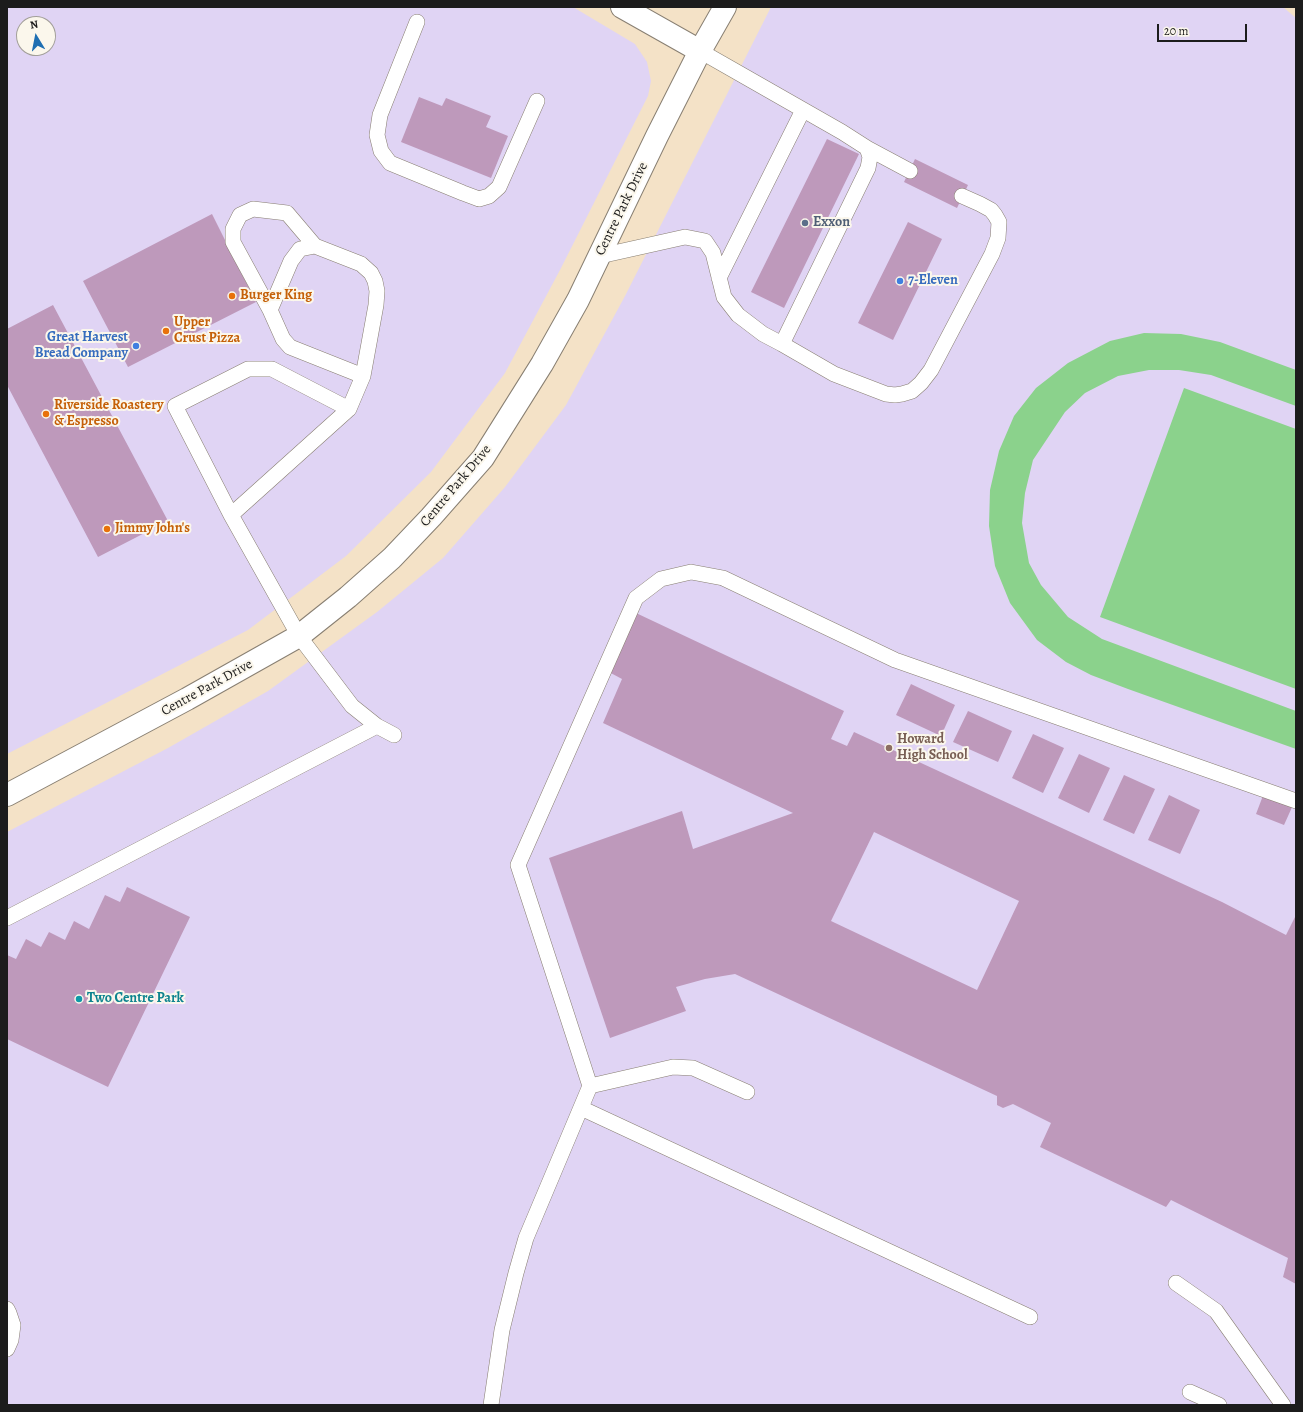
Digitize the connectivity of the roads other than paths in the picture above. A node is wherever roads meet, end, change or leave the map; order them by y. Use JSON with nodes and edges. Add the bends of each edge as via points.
{"nodes":[{"id":1,"x":622,"y":7,"type":"edge"},
{"id":2,"x":724,"y":7,"type":"edge"},
{"id":3,"x":418,"y":22,"type":"dead end"},
{"id":4,"x":700,"y":51,"type":"junction"},
{"id":5,"x":537,"y":101,"type":"dead end"},
{"id":6,"x":803,"y":110,"type":"junction"},
{"id":7,"x":866,"y":148,"type":"junction"},
{"id":8,"x":910,"y":171,"type":"dead end"},
{"id":9,"x":962,"y":196,"type":"dead end"},
{"id":10,"x":315,"y":246,"type":"junction"},
{"id":11,"x":600,"y":256,"type":"junction"},
{"id":12,"x":719,"y":278,"type":"junction"},
{"id":13,"x":270,"y":310,"type":"junction"},
{"id":14,"x":782,"y":344,"type":"junction"},
{"id":15,"x":363,"y":376,"type":"junction"},
{"id":16,"x":349,"y":409,"type":"junction"},
{"id":17,"x":231,"y":515,"type":"junction"},
{"id":18,"x":299,"y":636,"type":"junction"},
{"id":19,"x":377,"y":726,"type":"junction"},
{"id":20,"x":394,"y":735,"type":"dead end"},
{"id":21,"x":7,"y":795,"type":"edge"},
{"id":22,"x":1296,"y":801,"type":"edge"},
{"id":23,"x":7,"y":918,"type":"edge"},
{"id":24,"x":590,"y":1086,"type":"junction"},
{"id":25,"x":747,"y":1092,"type":"dead end"},
{"id":26,"x":581,"y":1108,"type":"junction"},
{"id":27,"x":1176,"y":1283,"type":"dead end"},
{"id":28,"x":7,"y":1309,"type":"edge"},
{"id":29,"x":1030,"y":1317,"type":"dead end"},
{"id":30,"x":7,"y":1349,"type":"edge"},
{"id":31,"x":1190,"y":1392,"type":"dead end"},
{"id":32,"x":491,"y":1405,"type":"edge"},
{"id":33,"x":1218,"y":1405,"type":"edge"},
{"id":34,"x":1283,"y":1405,"type":"edge"}],
"edges":[{"from":1,"to":4,"type":"street"},
{"from":2,"to":4,"type":"street","name":"Centre Park Drive"},
{"from":3,"to":5,"type":"lane","via":[[380,116],[377,135],[381,151],[390,163],[479,199],[489,196],[498,187]]},
{"from":4,"to":6,"type":"lane"},
{"from":4,"to":11,"type":"street","name":"Centre Park Drive"},
{"from":6,"to":7,"type":"lane"},
{"from":6,"to":12,"type":"lane"},
{"from":7,"to":8,"type":"lane"},
{"from":7,"to":14,"type":"lane","via":[[870,157],[868,168]]},
{"from":9,"to":14,"type":"lane","via":[[990,210],[999,222],[998,238],[931,370],[921,384],[912,391],[895,395],[886,394],[834,374]]},
{"from":10,"to":13,"type":"lane","via":[[300,250],[291,261]]},
{"from":10,"to":13,"type":"lane","via":[[287,213],[253,209],[240,214],[233,229],[233,242]]},
{"from":10,"to":15,"type":"lane","via":[[361,264],[375,281],[376,306]]},
{"from":11,"to":12,"type":"lane","via":[[685,237],[705,241],[713,253]]},
{"from":11,"to":18,"type":"street","name":"Centre Park Drive","via":[[542,364],[483,458],[392,558]]},
{"from":12,"to":14,"type":"lane","via":[[724,297],[738,315],[763,334]]},
{"from":13,"to":15,"type":"lane","via":[[283,339],[290,347]]},
{"from":15,"to":16,"type":"lane"},
{"from":16,"to":17,"type":"lane"},
{"from":16,"to":17,"type":"lane","via":[[272,369],[248,369],[175,406]]},
{"from":17,"to":18,"type":"lane"},
{"from":18,"to":19,"type":"lane","via":[[352,706]]},
{"from":18,"to":21,"type":"street","name":"Centre Park Drive"},
{"from":19,"to":20,"type":"lane"},
{"from":19,"to":23,"type":"lane"},
{"from":22,"to":24,"type":"lane","via":[[895,660],[723,578],[691,572],[661,579],[636,598],[518,865]]},
{"from":24,"to":25,"type":"lane","via":[[673,1067],[693,1068]]},
{"from":24,"to":26,"type":"lane"},
{"from":26,"to":29,"type":"lane"},
{"from":26,"to":32,"type":"lane","via":[[526,1238],[502,1330]]},
{"from":27,"to":34,"type":"lane","via":[[1216,1311]]},
{"from":28,"to":30,"type":"lane","via":[[13,1325]]},
{"from":31,"to":33,"type":"lane"}]}
